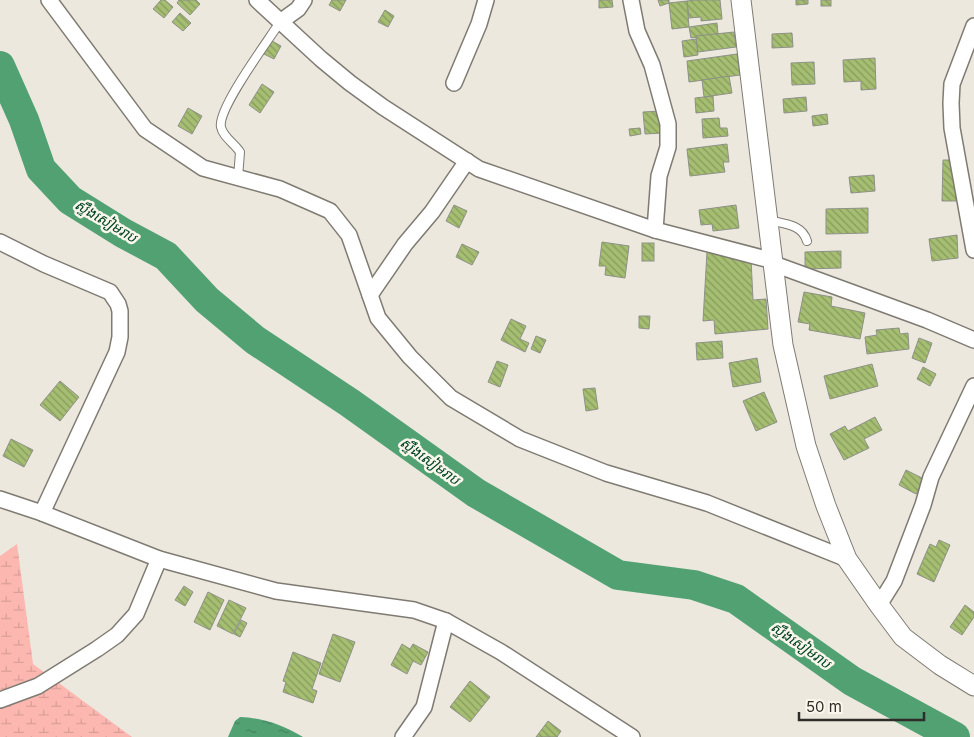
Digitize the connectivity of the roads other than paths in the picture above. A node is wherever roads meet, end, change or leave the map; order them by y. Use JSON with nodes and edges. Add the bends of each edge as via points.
{"nodes":[{"id":1,"x":49,"y":0,"type":"edge"},
{"id":2,"x":258,"y":0,"type":"edge"},
{"id":3,"x":304,"y":0,"type":"edge"},
{"id":4,"x":486,"y":0,"type":"edge"},
{"id":5,"x":631,"y":0,"type":"edge"},
{"id":6,"x":741,"y":0,"type":"edge"},
{"id":7,"x":280,"y":22,"type":"junction"},
{"id":8,"x":974,"y":26,"type":"edge"},
{"id":9,"x":454,"y":83,"type":"dead end"},
{"id":10,"x":467,"y":161,"type":"junction"},
{"id":11,"x":238,"y":178,"type":"junction"},
{"id":12,"x":768,"y":220,"type":"junction"},
{"id":13,"x":655,"y":230,"type":"junction"},
{"id":14,"x":807,"y":241,"type":"dead end"},
{"id":15,"x":0,"y":242,"type":"edge"},
{"id":16,"x":974,"y":250,"type":"edge"},
{"id":17,"x":774,"y":263,"type":"junction"},
{"id":18,"x":370,"y":295,"type":"junction"},
{"id":19,"x":974,"y":340,"type":"edge"},
{"id":20,"x":974,"y":386,"type":"edge"},
{"id":21,"x":0,"y":499,"type":"edge"},
{"id":22,"x":42,"y":513,"type":"junction"},
{"id":23,"x":847,"y":558,"type":"junction"},
{"id":24,"x":159,"y":559,"type":"junction"},
{"id":25,"x":879,"y":605,"type":"junction"},
{"id":26,"x":446,"y":622,"type":"junction"},
{"id":27,"x":974,"y":686,"type":"edge"},
{"id":28,"x":0,"y":700,"type":"edge"},
{"id":29,"x":403,"y":737,"type":"edge"},
{"id":30,"x":632,"y":737,"type":"edge"}],
"edges":[{"from":1,"to":11,"type":"street","via":[[145,129],[203,168]]},
{"from":2,"to":7,"type":"street"},
{"from":3,"to":7,"type":"street","via":[[298,9]]},
{"from":4,"to":9,"type":"street"},
{"from":5,"to":13,"type":"street","via":[[637,31],[652,65],[668,124],[668,147],[659,176]]},
{"from":6,"to":12,"type":"street"},
{"from":7,"to":10,"type":"street","via":[[382,107]]},
{"from":7,"to":11,"type":"lane","via":[[232,97],[220,122],[222,130],[240,152]]},
{"from":8,"to":16,"type":"street","via":[[952,84],[951,103],[952,128]]},
{"from":10,"to":13,"type":"street","via":[[479,169]]},
{"from":10,"to":18,"type":"street"},
{"from":11,"to":18,"type":"street","via":[[280,189],[330,211],[349,235]]},
{"from":12,"to":14,"type":"lane","via":[[800,229]]},
{"from":12,"to":17,"type":"street"},
{"from":13,"to":17,"type":"street"},
{"from":15,"to":22,"type":"street","via":[[110,292],[120,310],[117,352]]},
{"from":17,"to":19,"type":"street"},
{"from":17,"to":23,"type":"street","via":[[783,345],[806,446]]},
{"from":18,"to":23,"type":"street","via":[[378,318],[410,358],[451,398],[520,439],[606,473],[707,503]]},
{"from":20,"to":25,"type":"street","via":[[931,477],[894,582]]},
{"from":21,"to":22,"type":"street"},
{"from":22,"to":24,"type":"street"},
{"from":23,"to":25,"type":"street"},
{"from":24,"to":26,"type":"street","via":[[276,591],[414,610]]},
{"from":24,"to":28,"type":"street","via":[[136,614],[117,635],[38,686]]},
{"from":25,"to":27,"type":"street","via":[[903,637]]},
{"from":26,"to":29,"type":"street","via":[[424,707]]},
{"from":26,"to":30,"type":"street","via":[[501,652]]}]}
